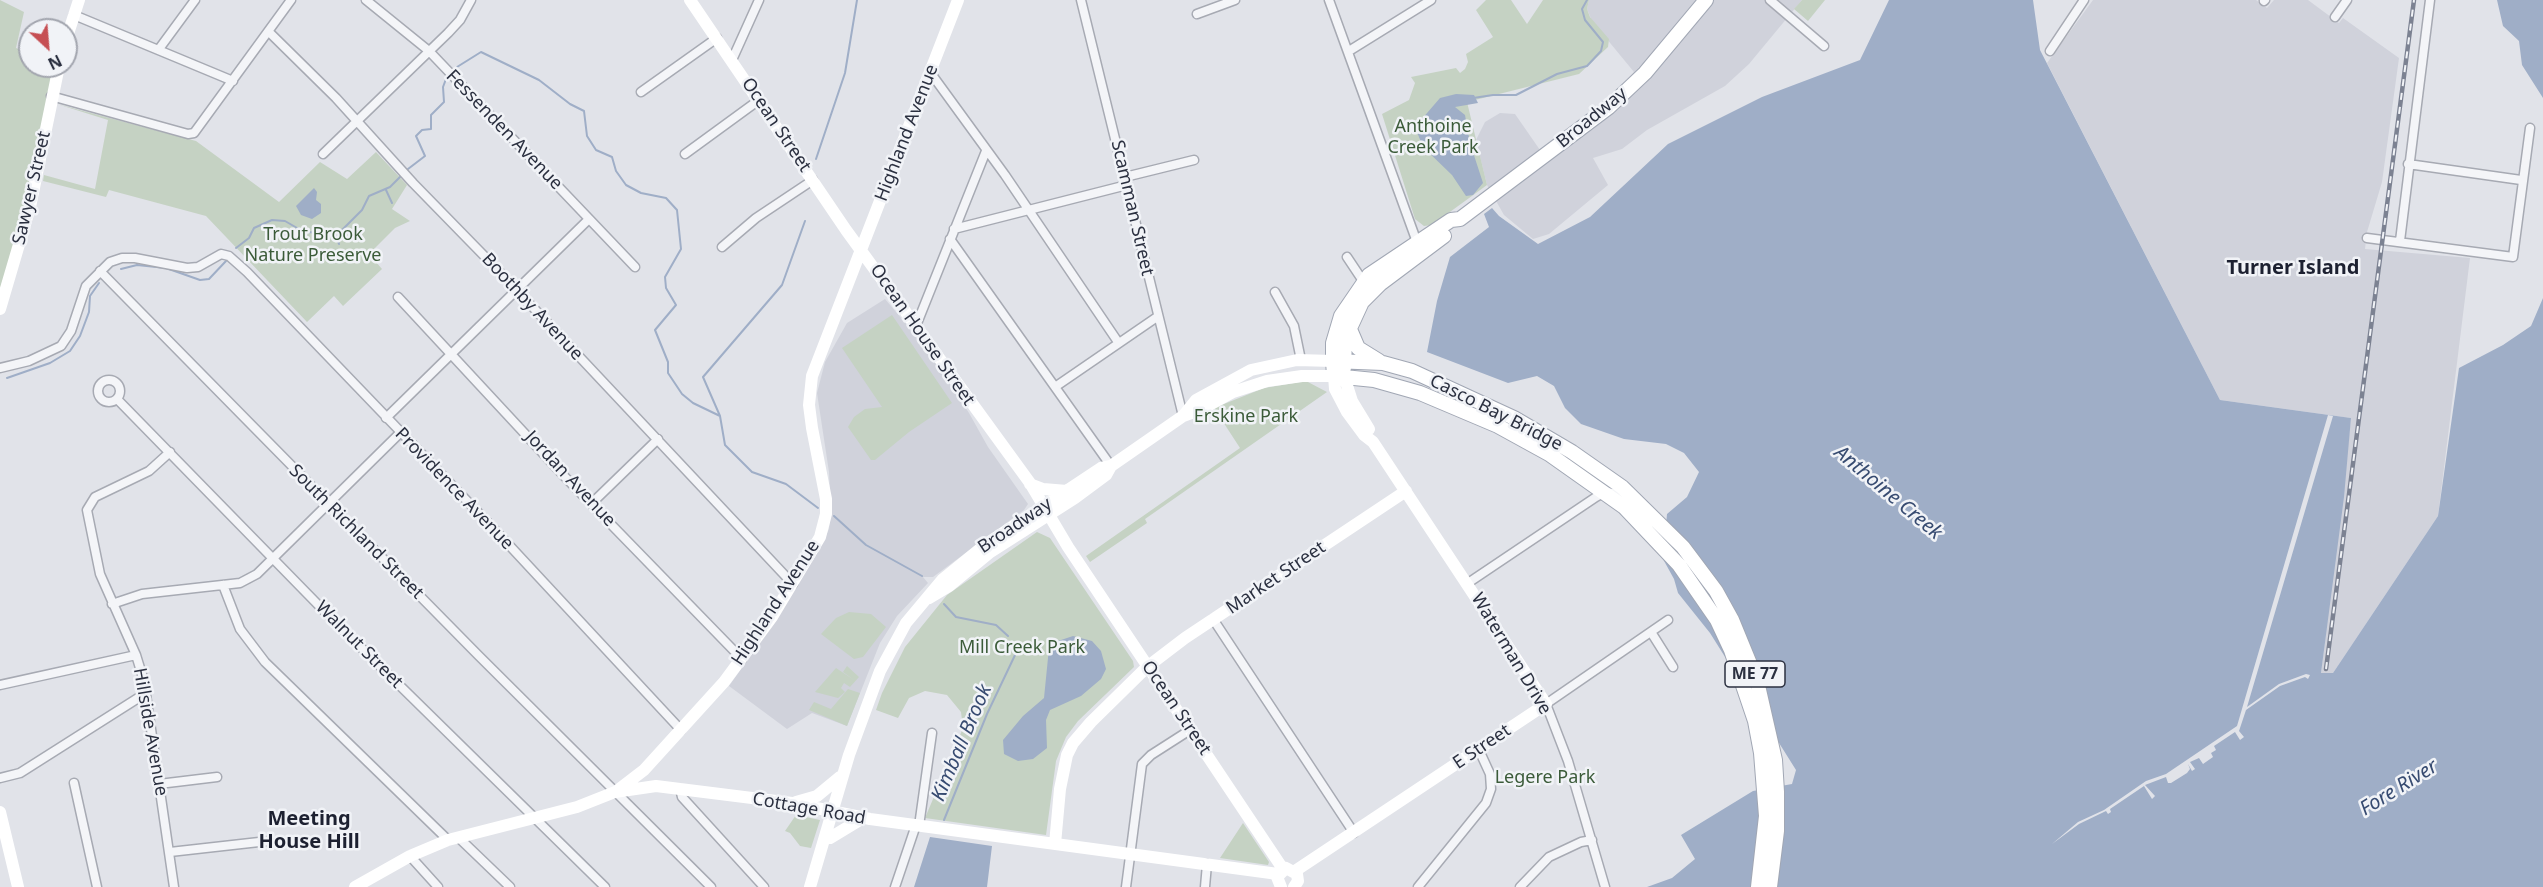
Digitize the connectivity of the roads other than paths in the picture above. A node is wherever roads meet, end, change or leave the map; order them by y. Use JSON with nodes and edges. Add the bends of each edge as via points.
{"nodes":[{"id":1,"x":79,"y":0,"type":"edge"},
{"id":2,"x":195,"y":0,"type":"edge"},
{"id":3,"x":291,"y":0,"type":"edge"},
{"id":4,"x":366,"y":0,"type":"edge"},
{"id":5,"x":471,"y":0,"type":"edge"},
{"id":6,"x":690,"y":0,"type":"edge"},
{"id":7,"x":759,"y":0,"type":"edge"},
{"id":8,"x":958,"y":0,"type":"edge"},
{"id":9,"x":1081,"y":0,"type":"edge"},
{"id":10,"x":1235,"y":0,"type":"edge"},
{"id":11,"x":1329,"y":0,"type":"edge"},
{"id":12,"x":1431,"y":0,"type":"edge"},
{"id":13,"x":1706,"y":0,"type":"edge"},
{"id":14,"x":1770,"y":0,"type":"edge"},
{"id":15,"x":2084,"y":0,"type":"edge"},
{"id":16,"x":2347,"y":0,"type":"edge"},
{"id":17,"x":2430,"y":0,"type":"edge"},
{"id":18,"x":1197,"y":14,"type":"dead end"},
{"id":19,"x":74,"y":15,"type":"junction"},
{"id":20,"x":2335,"y":17,"type":"dead end"},
{"id":21,"x":73,"y":18,"type":"edge"},
{"id":22,"x":269,"y":32,"type":"junction"},
{"id":23,"x":717,"y":38,"type":"junction"},
{"id":24,"x":1824,"y":46,"type":"dead end"},
{"id":25,"x":159,"y":49,"type":"junction"},
{"id":26,"x":429,"y":51,"type":"junction"},
{"id":27,"x":1349,"y":51,"type":"junction"},
{"id":28,"x":2050,"y":51,"type":"dead end"},
{"id":29,"x":732,"y":60,"type":"junction"},
{"id":30,"x":930,"y":72,"type":"junction"},
{"id":31,"x":55,"y":78,"type":"edge"},
{"id":32,"x":233,"y":81,"type":"junction"},
{"id":33,"x":641,"y":92,"type":"dead end"},
{"id":34,"x":51,"y":96,"type":"junction"},
{"id":35,"x":759,"y":100,"type":"junction"},
{"id":36,"x":356,"y":121,"type":"junction"},
{"id":37,"x":2530,"y":128,"type":"dead end"},
{"id":38,"x":986,"y":151,"type":"junction"},
{"id":39,"x":323,"y":154,"type":"dead end"},
{"id":40,"x":685,"y":154,"type":"dead end"},
{"id":41,"x":1194,"y":160,"type":"dead end"},
{"id":42,"x":2408,"y":164,"type":"junction"},
{"id":43,"x":813,"y":180,"type":"junction"},
{"id":44,"x":2521,"y":180,"type":"junction"},
{"id":45,"x":1126,"y":181,"type":"junction"},
{"id":46,"x":1027,"y":210,"type":"junction"},
{"id":47,"x":589,"y":219,"type":"junction"},
{"id":48,"x":954,"y":229,"type":"junction"},
{"id":49,"x":2367,"y":238,"type":"dead end"},
{"id":50,"x":950,"y":239,"type":"junction"},
{"id":51,"x":2400,"y":241,"type":"junction"},
{"id":52,"x":722,"y":247,"type":"dead end"},
{"id":53,"x":1419,"y":247,"type":"junction"},
{"id":54,"x":861,"y":250,"type":"junction"},
{"id":55,"x":1347,"y":257,"type":"dead end"},
{"id":56,"x":635,"y":267,"type":"dead end"},
{"id":57,"x":100,"y":271,"type":"junction"},
{"id":58,"x":1367,"y":286,"type":"junction"},
{"id":59,"x":516,"y":290,"type":"junction"},
{"id":60,"x":1275,"y":292,"type":"dead end"},
{"id":61,"x":398,"y":297,"type":"dead end"},
{"id":62,"x":0,"y":309,"type":"edge"},
{"id":63,"x":1157,"y":317,"type":"junction"},
{"id":64,"x":916,"y":326,"type":"junction"},
{"id":65,"x":1349,"y":327,"type":"junction"},
{"id":66,"x":1118,"y":342,"type":"junction"},
{"id":67,"x":450,"y":353,"type":"junction"},
{"id":68,"x":1301,"y":360,"type":"junction"},
{"id":69,"x":1338,"y":361,"type":"junction"},
{"id":70,"x":1383,"y":363,"type":"junction"},
{"id":71,"x":0,"y":368,"type":"edge"},
{"id":72,"x":1339,"y":376,"type":"junction"},
{"id":73,"x":1055,"y":387,"type":"junction"},
{"id":74,"x":117,"y":399,"type":"dead end"},
{"id":75,"x":1183,"y":416,"type":"junction"},
{"id":76,"x":386,"y":418,"type":"junction"},
{"id":77,"x":982,"y":420,"type":"junction"},
{"id":78,"x":400,"y":433,"type":"junction"},
{"id":79,"x":658,"y":439,"type":"junction"},
{"id":80,"x":170,"y":452,"type":"junction"},
{"id":81,"x":1111,"y":466,"type":"junction"},
{"id":82,"x":1030,"y":483,"type":"junction"},
{"id":83,"x":1406,"y":490,"type":"junction"},
{"id":84,"x":1067,"y":491,"type":"junction"},
{"id":85,"x":1605,"y":492,"type":"junction"},
{"id":86,"x":1629,"y":502,"type":"junction"},
{"id":87,"x":592,"y":503,"type":"junction"},
{"id":88,"x":328,"y":504,"type":"junction"},
{"id":89,"x":1045,"y":512,"type":"junction"},
{"id":90,"x":276,"y":558,"type":"junction"},
{"id":91,"x":1468,"y":583,"type":"junction"},
{"id":92,"x":793,"y":584,"type":"junction"},
{"id":93,"x":223,"y":585,"type":"junction"},
{"id":94,"x":112,"y":604,"type":"junction"},
{"id":95,"x":1213,"y":619,"type":"junction"},
{"id":96,"x":1668,"y":620,"type":"dead end"},
{"id":97,"x":1651,"y":632,"type":"junction"},
{"id":98,"x":135,"y":655,"type":"junction"},
{"id":99,"x":742,"y":659,"type":"junction"},
{"id":100,"x":1147,"y":667,"type":"junction"},
{"id":101,"x":1673,"y":667,"type":"dead end"},
{"id":102,"x":0,"y":685,"type":"edge"},
{"id":103,"x":146,"y":693,"type":"junction"},
{"id":104,"x":1546,"y":704,"type":"junction"},
{"id":105,"x":862,"y":725,"type":"junction"},
{"id":106,"x":681,"y":730,"type":"junction"},
{"id":107,"x":1190,"y":730,"type":"junction"},
{"id":108,"x":932,"y":733,"type":"dead end"},
{"id":109,"x":1479,"y":750,"type":"junction"},
{"id":110,"x":843,"y":774,"type":"junction"},
{"id":111,"x":217,"y":777,"type":"dead end"},
{"id":112,"x":0,"y":778,"type":"edge"},
{"id":113,"x":74,"y":783,"type":"dead end"},
{"id":114,"x":159,"y":784,"type":"junction"},
{"id":115,"x":680,"y":789,"type":"junction"},
{"id":116,"x":615,"y":792,"type":"junction"},
{"id":117,"x":792,"y":803,"type":"junction"},
{"id":118,"x":835,"y":811,"type":"junction"},
{"id":119,"x":0,"y":812,"type":"edge"},
{"id":120,"x":533,"y":818,"type":"junction"},
{"id":121,"x":863,"y":818,"type":"junction"},
{"id":122,"x":917,"y":825,"type":"junction"},
{"id":123,"x":1354,"y":833,"type":"junction"},
{"id":124,"x":830,"y":838,"type":"junction"},
{"id":125,"x":453,"y":839,"type":"junction"},
{"id":126,"x":1592,"y":840,"type":"junction"},
{"id":127,"x":268,"y":841,"type":"dead end"},
{"id":128,"x":1055,"y":844,"type":"junction"},
{"id":129,"x":170,"y":852,"type":"junction"},
{"id":130,"x":1129,"y":854,"type":"junction"},
{"id":131,"x":6,"y":856,"type":"edge"},
{"id":132,"x":410,"y":856,"type":"junction"},
{"id":133,"x":1208,"y":864,"type":"junction"},
{"id":134,"x":815,"y":871,"type":"junction"},
{"id":135,"x":1286,"y":871,"type":"junction"},
{"id":136,"x":18,"y":887,"type":"edge"},
{"id":137,"x":97,"y":887,"type":"edge"},
{"id":138,"x":174,"y":887,"type":"edge"},
{"id":139,"x":355,"y":887,"type":"edge"},
{"id":140,"x":438,"y":887,"type":"edge"},
{"id":141,"x":510,"y":887,"type":"edge"},
{"id":142,"x":605,"y":887,"type":"edge"},
{"id":143,"x":711,"y":887,"type":"edge"},
{"id":144,"x":764,"y":887,"type":"edge"},
{"id":145,"x":810,"y":887,"type":"edge"},
{"id":146,"x":895,"y":887,"type":"edge"},
{"id":147,"x":1126,"y":887,"type":"edge"},
{"id":148,"x":1205,"y":887,"type":"edge"},
{"id":149,"x":1281,"y":887,"type":"edge"},
{"id":150,"x":1295,"y":887,"type":"edge"},
{"id":151,"x":1418,"y":887,"type":"edge"},
{"id":152,"x":1520,"y":887,"type":"edge"},
{"id":153,"x":1605,"y":887,"type":"edge"},
{"id":154,"x":1758,"y":887,"type":"edge"},
{"id":155,"x":1770,"y":887,"type":"edge"}],
"edges":[{"from":1,"to":19,"type":"street"},
{"from":2,"to":25,"type":"street"},
{"from":3,"to":22,"type":"street"},
{"from":4,"to":26,"type":"street","name":"Fessenden Avenue"},
{"from":5,"to":26,"type":"street","via":[[460,20]]},
{"from":6,"to":23,"type":"street","name":"Ocean Street"},
{"from":7,"to":29,"type":"street"},
{"from":8,"to":30,"type":"street","name":"Highland Avenue"},
{"from":9,"to":45,"type":"street","name":"Scamman Street"},
{"from":10,"to":18,"type":"street"},
{"from":11,"to":27,"type":"street"},
{"from":12,"to":27,"type":"street"},
{"from":13,"to":53,"type":"main road","name":"Broadway","via":[[1628,90]]},
{"from":14,"to":24,"type":"street"},
{"from":15,"to":28,"type":"street"},
{"from":16,"to":20,"type":"street"},
{"from":17,"to":42,"type":"street"},
{"from":19,"to":21,"type":"street"},
{"from":19,"to":25,"type":"street"},
{"from":22,"to":32,"type":"street"},
{"from":22,"to":36,"type":"street","name":"Boothby Avenue"},
{"from":23,"to":29,"type":"street","name":"Ocean Street"},
{"from":23,"to":33,"type":"street"},
{"from":25,"to":32,"type":"street"},
{"from":26,"to":36,"type":"street"},
{"from":26,"to":47,"type":"street","name":"Fessenden Avenue"},
{"from":27,"to":53,"type":"street"},
{"from":29,"to":35,"type":"street","name":"Ocean Street"},
{"from":30,"to":38,"type":"street"},
{"from":30,"to":54,"type":"street","name":"Highland Avenue"},
{"from":31,"to":34,"type":"street","name":"Sawyer Street"},
{"from":32,"to":34,"type":"street","via":[[203,124],[188,134]]},
{"from":34,"to":62,"type":"street","name":"Sawyer Street","via":[[30,207]]},
{"from":35,"to":40,"type":"street"},
{"from":35,"to":43,"type":"street","name":"Ocean Street"},
{"from":36,"to":39,"type":"street"},
{"from":36,"to":59,"type":"street","name":"Boothby Avenue"},
{"from":37,"to":44,"type":"street"},
{"from":38,"to":46,"type":"street"},
{"from":38,"to":48,"type":"street"},
{"from":41,"to":45,"type":"street"},
{"from":42,"to":44,"type":"street"},
{"from":42,"to":51,"type":"street"},
{"from":43,"to":52,"type":"street","via":[[756,218]]},
{"from":43,"to":54,"type":"street","name":"Ocean Street"},
{"from":44,"to":51,"type":"street","via":[[2512,257]]},
{"from":45,"to":46,"type":"street"},
{"from":45,"to":63,"type":"street","name":"Scamman Street"},
{"from":46,"to":48,"type":"street"},
{"from":46,"to":66,"type":"street"},
{"from":47,"to":56,"type":"street","name":"Fessenden Avenue"},
{"from":47,"to":59,"type":"street"},
{"from":48,"to":50,"type":"street"},
{"from":49,"to":51,"type":"street"},
{"from":50,"to":64,"type":"street"},
{"from":50,"to":73,"type":"street"},
{"from":53,"to":58,"type":"main road","name":"Broadway","via":[[1386,261]]},
{"from":54,"to":64,"type":"street","name":"Ocean House Street"},
{"from":54,"to":92,"type":"street","name":"Highland Avenue","via":[[812,376],[809,405],[826,514],[820,537]]},
{"from":55,"to":58,"type":"street"},
{"from":57,"to":71,"type":"street","via":[[86,286],[71,331],[61,346],[29,361]]},
{"from":57,"to":76,"type":"street","name":"Providence Avenue","via":[[122,258],[142,258],[187,268],[198,267],[221,254],[229,256]]},
{"from":57,"to":88,"type":"street","name":"South Richland Street"},
{"from":58,"to":65,"type":"main road","name":"Broadway"},
{"from":58,"to":69,"type":"main road","name":"Broadway","via":[[1341,316],[1333,343]]},
{"from":59,"to":67,"type":"street"},
{"from":59,"to":79,"type":"street","name":"Boothby Avenue"},
{"from":60,"to":68,"type":"street","via":[[1294,326]]},
{"from":61,"to":67,"type":"street","name":"Jordan Avenue"},
{"from":63,"to":66,"type":"street"},
{"from":63,"to":75,"type":"street","name":"Scamman Street"},
{"from":64,"to":77,"type":"street","name":"Ocean House Street"},
{"from":65,"to":69,"type":"main road","name":"Broadway"},
{"from":65,"to":70,"type":"main road","via":[[1358,348]]},
{"from":66,"to":73,"type":"street"},
{"from":67,"to":76,"type":"street"},
{"from":67,"to":87,"type":"street","name":"Jordan Avenue"},
{"from":68,"to":69,"type":"street","name":"Broadway","number":"ME 77"},
{"from":68,"to":75,"type":"street","name":"Broadway","number":"ME 77","via":[[1240,375],[1196,400]]},
{"from":69,"to":70,"type":"main road","name":"Casco Bay Bridge","number":"ME 77"},
{"from":69,"to":72,"type":"main road","name":"Waterman Drive"},
{"from":70,"to":86,"type":"main road","name":"Casco Bay Bridge","number":"ME 77","via":[[1425,376],[1514,418],[1572,452]]},
{"from":72,"to":75,"type":"street","name":"Broadway","number":"ME 77","via":[[1302,376],[1256,384]]},
{"from":72,"to":83,"type":"street","name":"Waterman Drive","via":[[1335,390],[1347,412]]},
{"from":72,"to":85,"type":"main road","name":"Casco Bay Bridge","number":"ME 77","via":[[1394,385],[1472,414],[1532,444]]},
{"from":73,"to":81,"type":"street"},
{"from":74,"to":80,"type":"street","name":"Walnut Street"},
{"from":75,"to":81,"type":"street","name":"Broadway","number":"ME 77"},
{"from":76,"to":78,"type":"street","name":"Providence Avenue"},
{"from":77,"to":82,"type":"street","name":"Ocean House Street"},
{"from":77,"to":89,"type":"street","name":"Ocean House Street","via":[[989,438]]},
{"from":78,"to":88,"type":"street"},
{"from":78,"to":106,"type":"street","name":"Providence Avenue"},
{"from":79,"to":87,"type":"street"},
{"from":79,"to":92,"type":"street","name":"Boothby Avenue"},
{"from":80,"to":90,"type":"street","name":"Walnut Street"},
{"from":80,"to":94,"type":"street","name":"Hillside Avenue","via":[[149,471],[106,490],[90,502],[87,510],[100,574]]},
{"from":81,"to":84,"type":"street","name":"Broadway","number":"ME 77","via":[[1101,468]]},
{"from":81,"to":89,"type":"street","name":"Broadway","number":"ME 77","via":[[1103,477]]},
{"from":82,"to":84,"type":"street","via":[[1043,489]]},
{"from":82,"to":89,"type":"street","name":"Ocean House Street"},
{"from":83,"to":91,"type":"street","name":"Waterman Drive"},
{"from":83,"to":95,"type":"street","name":"Market Street"},
{"from":84,"to":89,"type":"street","name":"Broadway"},
{"from":85,"to":86,"type":"main road","name":"Casco Bay Bridge","number":"ME 77"},
{"from":85,"to":91,"type":"street"},
{"from":86,"to":154,"type":"main road","name":"Casco Bay Bridge","number":"ME 77","via":[[1699,591],[1741,673],[1755,721],[1765,793],[1765,839]]},
{"from":86,"to":155,"type":"main road","name":"Casco Bay Bridge","number":"ME 77","via":[[1668,530],[1716,591],[1739,634],[1757,681],[1775,760],[1777,831]]},
{"from":87,"to":99,"type":"street","name":"Jordan Avenue"},
{"from":88,"to":90,"type":"street"},
{"from":88,"to":116,"type":"street","name":"South Richland Street"},
{"from":89,"to":100,"type":"street","name":"Ocean Street","via":[[1060,542],[1068,547]]},
{"from":89,"to":105,"type":"street","name":"Broadway","via":[[966,560],[942,580],[891,646]]},
{"from":90,"to":93,"type":"street","via":[[240,583]]},
{"from":90,"to":120,"type":"street","name":"Walnut Street","via":[[332,619]]},
{"from":91,"to":104,"type":"street","name":"Waterman Drive"},
{"from":92,"to":99,"type":"street","name":"Highland Avenue"},
{"from":93,"to":94,"type":"street","via":[[142,594]]},
{"from":93,"to":125,"type":"street","via":[[240,629],[265,662]]},
{"from":94,"to":98,"type":"street","name":"Hillside Avenue"},
{"from":95,"to":100,"type":"street","name":"Market Street"},
{"from":95,"to":123,"type":"street"},
{"from":96,"to":97,"type":"street","name":"E Street"},
{"from":97,"to":101,"type":"street"},
{"from":97,"to":104,"type":"street","name":"E Street"},
{"from":98,"to":102,"type":"street"},
{"from":98,"to":103,"type":"street","name":"Hillside Avenue"},
{"from":99,"to":106,"type":"street","name":"Highland Avenue"},
{"from":100,"to":107,"type":"street","name":"Ocean Street"},
{"from":100,"to":128,"type":"street","name":"Market Street","via":[[1091,722],[1070,749],[1060,789]]},
{"from":103,"to":112,"type":"street","via":[[20,773]]},
{"from":103,"to":114,"type":"street","name":"Hillside Avenue"},
{"from":104,"to":109,"type":"street","name":"E Street"},
{"from":104,"to":126,"type":"street","name":"Waterman Drive"},
{"from":105,"to":110,"type":"street","name":"Broadway"},
{"from":105,"to":118,"type":"street","name":"Broadway","via":[[858,750]]},
{"from":106,"to":116,"type":"street","name":"Highland Avenue","via":[[644,770]]},
{"from":107,"to":130,"type":"street","via":[[1142,764]]},
{"from":107,"to":135,"type":"street","name":"Ocean Street"},
{"from":108,"to":122,"type":"street"},
{"from":109,"to":123,"type":"street","name":"E Street"},
{"from":109,"to":151,"type":"street","via":[[1490,774],[1491,789],[1486,803]]},
{"from":110,"to":117,"type":"street","via":[[817,796]]},
{"from":110,"to":118,"type":"street","name":"Broadway"},
{"from":111,"to":114,"type":"street"},
{"from":113,"to":137,"type":"street"},
{"from":114,"to":129,"type":"street","name":"Hillside Avenue"},
{"from":115,"to":116,"type":"street","name":"Cottage Road","via":[[656,786]]},
{"from":115,"to":117,"type":"street","name":"Cottage Road"},
{"from":115,"to":144,"type":"street","via":[[696,813]]},
{"from":116,"to":120,"type":"street","name":"Cottage Road"},
{"from":116,"to":143,"type":"street","name":"South Richland Street"},
{"from":117,"to":118,"type":"street","name":"Cottage Road"},
{"from":118,"to":121,"type":"street","name":"Cottage Road"},
{"from":118,"to":124,"type":"street","name":"Broadway"},
{"from":118,"to":134,"type":"street","name":"Broadway"},
{"from":119,"to":131,"type":"street"},
{"from":120,"to":125,"type":"street","name":"Cottage Road"},
{"from":120,"to":142,"type":"street","name":"Walnut Street"},
{"from":121,"to":122,"type":"street","name":"Cottage Road"},
{"from":121,"to":124,"type":"street"},
{"from":122,"to":128,"type":"street","name":"Cottage Road"},
{"from":122,"to":146,"type":"street"},
{"from":123,"to":135,"type":"street","name":"E Street"},
{"from":124,"to":134,"type":"street","name":"Broadway"},
{"from":125,"to":132,"type":"street","name":"Cottage Road"},
{"from":125,"to":141,"type":"street"},
{"from":126,"to":152,"type":"street","via":[[1559,850]]},
{"from":126,"to":153,"type":"street","name":"Waterman Drive"},
{"from":127,"to":129,"type":"street"},
{"from":128,"to":130,"type":"street","name":"Cottage Road"},
{"from":129,"to":138,"type":"street","name":"Hillside Avenue"},
{"from":130,"to":133,"type":"street","name":"Cottage Road"},
{"from":130,"to":147,"type":"street"},
{"from":131,"to":136,"type":"street"},
{"from":132,"to":139,"type":"street","name":"Cottage Road"},
{"from":132,"to":140,"type":"street"},
{"from":133,"to":135,"type":"street","name":"Cottage Road"},
{"from":133,"to":148,"type":"street"},
{"from":134,"to":145,"type":"street","name":"Broadway"},
{"from":135,"to":149,"type":"street","via":[[1277,880]]},
{"from":135,"to":150,"type":"street","via":[[1298,877]]}]}
